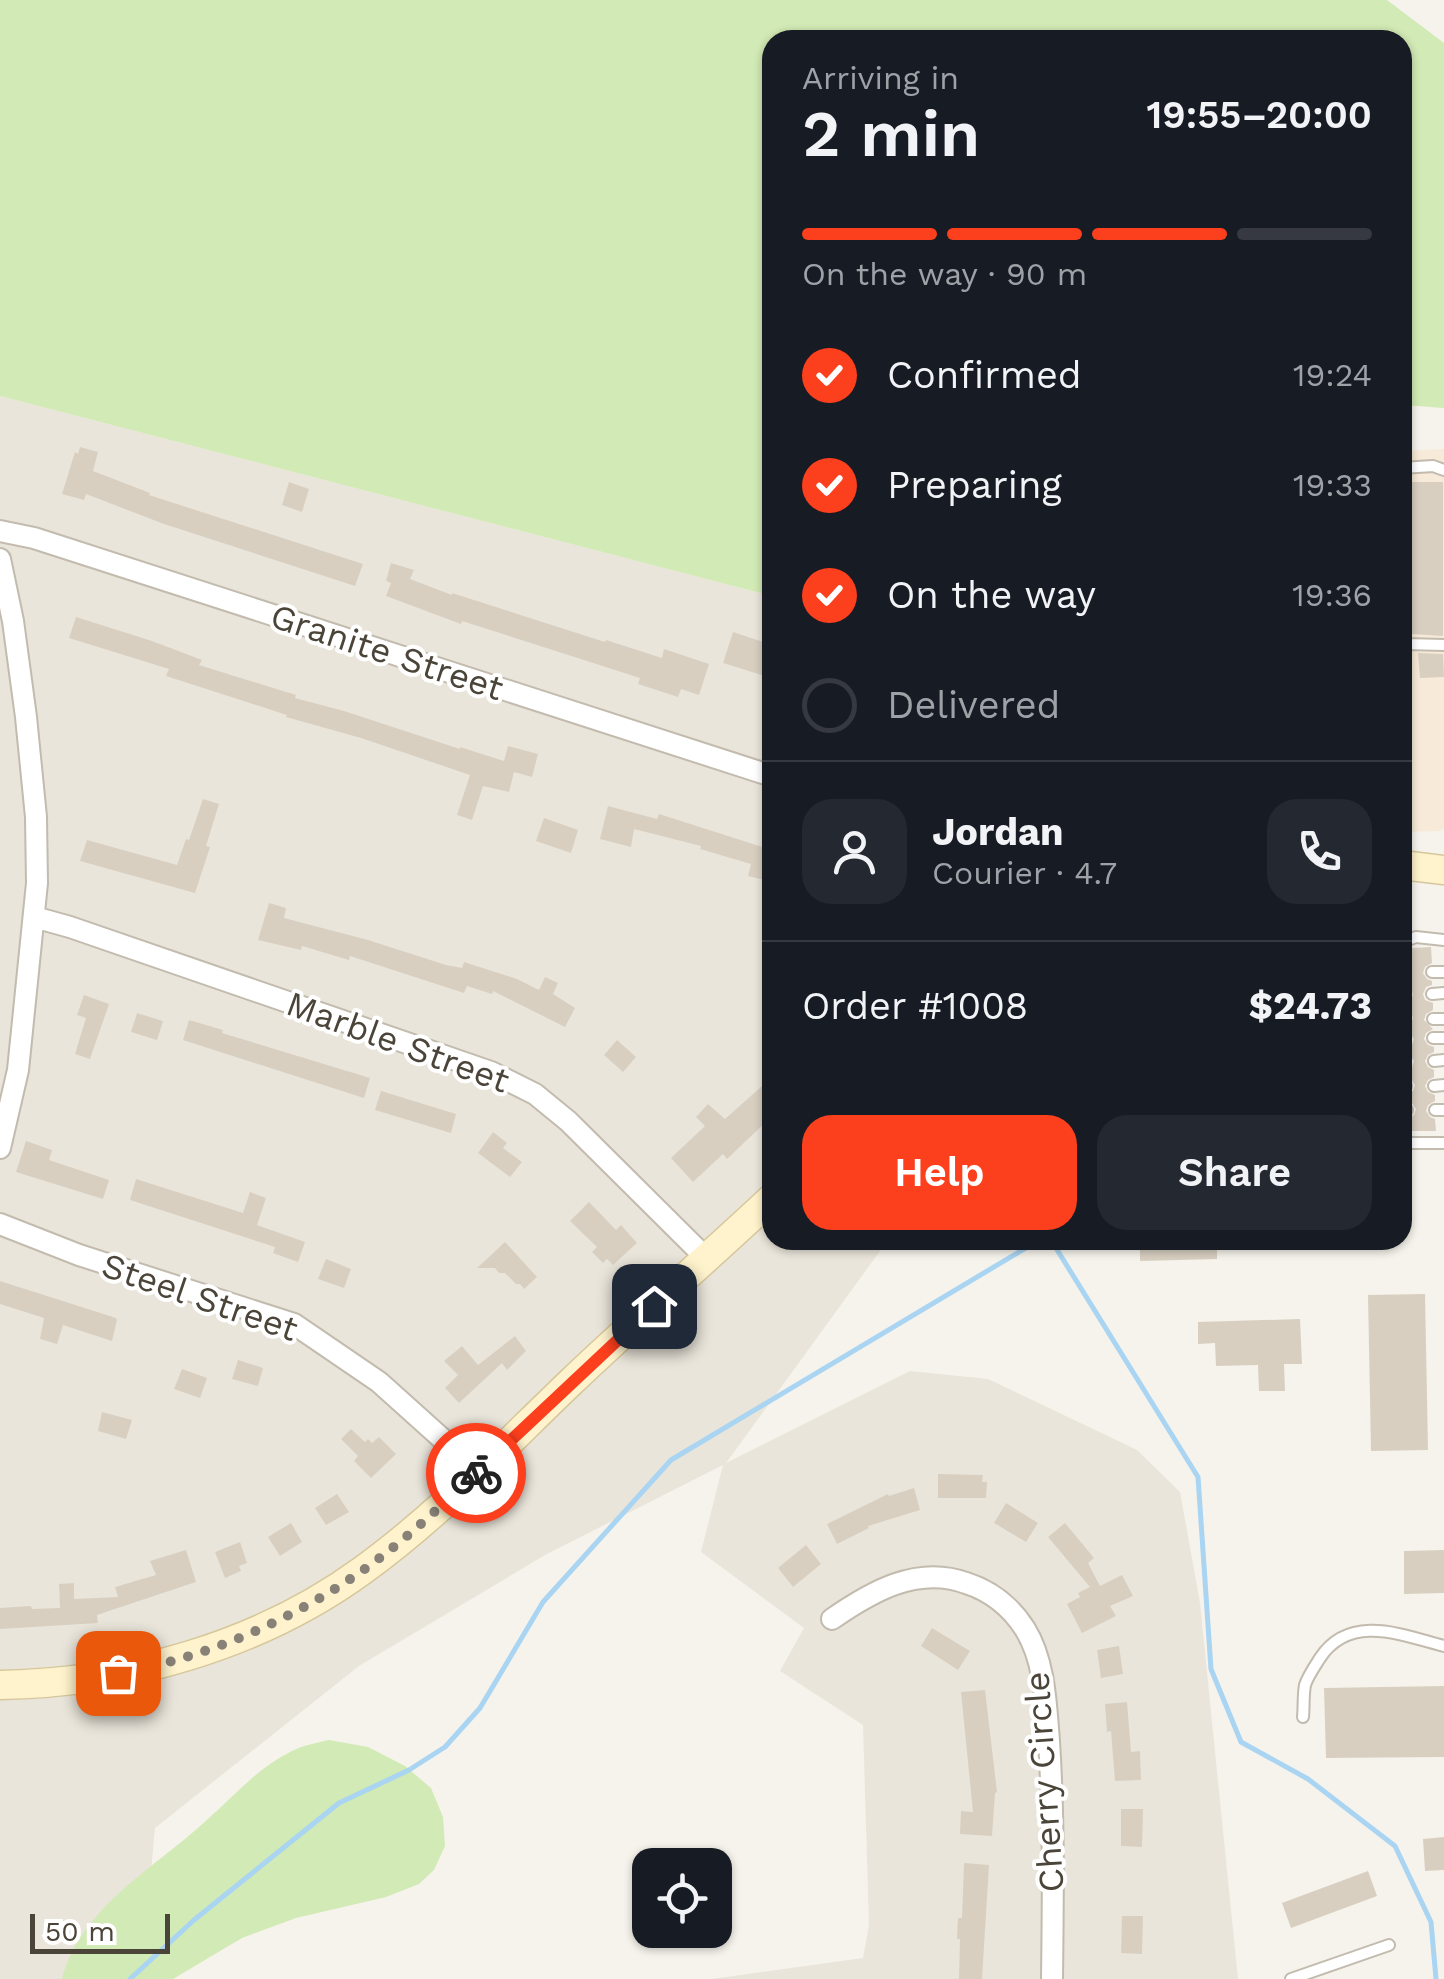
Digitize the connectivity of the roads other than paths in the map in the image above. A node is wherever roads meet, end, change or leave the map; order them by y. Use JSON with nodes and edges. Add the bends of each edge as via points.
{"nodes":[{"id":1,"x":1412,"y":467,"type":"edge"},
{"id":2,"x":1444,"y":470,"type":"edge"},
{"id":3,"x":0,"y":531,"type":"edge"},
{"id":4,"x":0,"y":559,"type":"edge"},
{"id":5,"x":1412,"y":645,"type":"edge"},
{"id":6,"x":1444,"y":645,"type":"edge"},
{"id":7,"x":762,"y":773,"type":"edge"},
{"id":8,"x":1412,"y":866,"type":"edge"},
{"id":9,"x":1444,"y":870,"type":"edge"},
{"id":10,"x":34,"y":917,"type":"junction"},
{"id":11,"x":1412,"y":938,"type":"edge"},
{"id":12,"x":1444,"y":940,"type":"edge"},
{"id":13,"x":1412,"y":1143,"type":"edge"},
{"id":14,"x":1444,"y":1143,"type":"edge"},
{"id":15,"x":0,"y":1148,"type":"edge"},
{"id":16,"x":762,"y":1207,"type":"edge"},
{"id":17,"x":0,"y":1224,"type":"edge"},
{"id":18,"x":707,"y":1258,"type":"junction"},
{"id":19,"x":478,"y":1471,"type":"junction"},
{"id":20,"x":832,"y":1619,"type":"dead end"},
{"id":21,"x":1444,"y":1646,"type":"edge"},
{"id":22,"x":0,"y":1685,"type":"edge"},
{"id":23,"x":1303,"y":1717,"type":"dead end"},
{"id":24,"x":1389,"y":1945,"type":"dead end"},
{"id":25,"x":1052,"y":1979,"type":"edge"},
{"id":26,"x":1291,"y":1979,"type":"edge"}],
"edges":[{"from":1,"to":2,"type":"lane"},
{"from":3,"to":7,"type":"street","name":"Granite Street"},
{"from":4,"to":10,"type":"street","via":[[14,621],[36,817]]},
{"from":5,"to":6,"type":"lane"},
{"from":8,"to":9,"type":"street"},
{"from":10,"to":15,"type":"street","via":[[18,1070]]},
{"from":10,"to":18,"type":"street","name":"Marble Street","via":[[472,1066],[535,1094]]},
{"from":11,"to":12,"type":"lane"},
{"from":13,"to":14,"type":"lane"},
{"from":16,"to":18,"type":"street"},
{"from":17,"to":19,"type":"street","name":"Steel Street","via":[[294,1324],[379,1382]]},
{"from":18,"to":19,"type":"street"},
{"from":19,"to":22,"type":"street","via":[[360,1572],[254,1631],[142,1669]]},
{"from":20,"to":25,"type":"street","name":"Cherry Circle","via":[[891,1585],[933,1576],[980,1588],[1026,1630],[1038,1657],[1048,1723]]},
{"from":21,"to":23,"type":"lane","via":[[1377,1631],[1343,1635],[1329,1644],[1306,1682]]},
{"from":24,"to":26,"type":"lane"}]}
